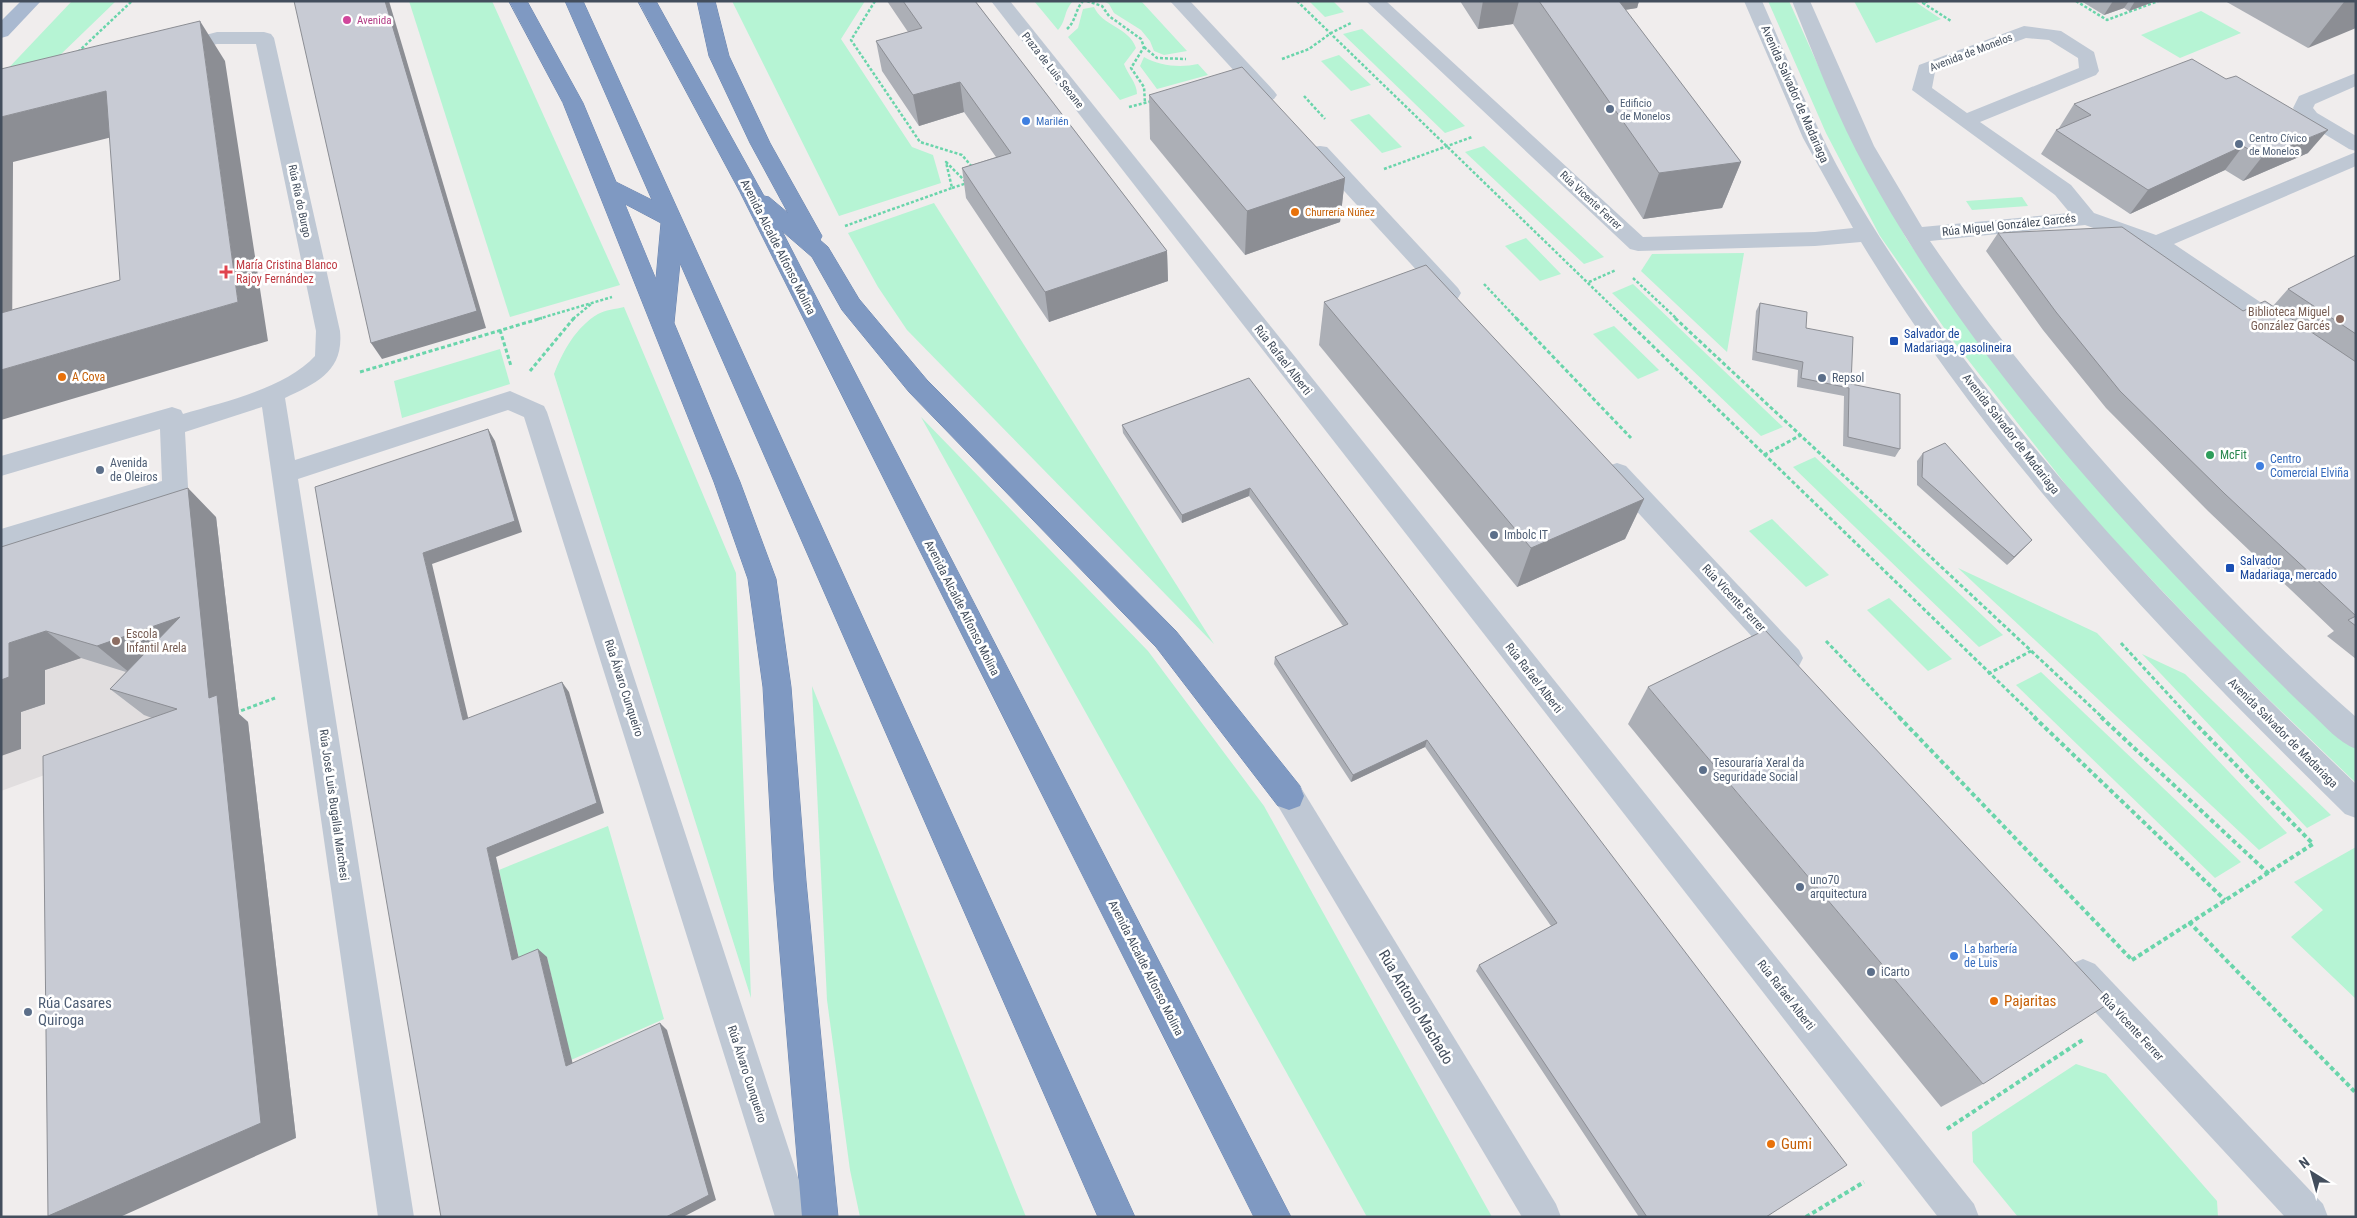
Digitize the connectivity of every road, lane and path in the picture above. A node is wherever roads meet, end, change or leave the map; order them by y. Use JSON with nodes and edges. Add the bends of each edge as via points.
{"nodes":[{"id":1,"x":32,"y":1,"type":"edge"},
{"id":2,"x":132,"y":1,"type":"edge"},
{"id":3,"x":518,"y":1,"type":"edge"},
{"id":4,"x":574,"y":1,"type":"edge"},
{"id":5,"x":647,"y":1,"type":"edge"},
{"id":6,"x":706,"y":1,"type":"edge"},
{"id":7,"x":875,"y":1,"type":"edge"},
{"id":8,"x":1000,"y":1,"type":"edge"},
{"id":9,"x":1083,"y":1,"type":"edge"},
{"id":10,"x":1087,"y":1,"type":"edge"},
{"id":11,"x":1179,"y":1,"type":"edge"},
{"id":12,"x":1297,"y":1,"type":"edge"},
{"id":13,"x":1375,"y":1,"type":"edge"},
{"id":14,"x":1753,"y":1,"type":"edge"},
{"id":15,"x":1801,"y":1,"type":"edge"},
{"id":16,"x":1928,"y":1,"type":"edge"},
{"id":17,"x":2076,"y":1,"type":"edge"},
{"id":18,"x":2158,"y":1,"type":"edge"},
{"id":19,"x":1353,"y":22,"type":"dead end"},
{"id":20,"x":1951,"y":22,"type":"dead end"},
{"id":21,"x":1066,"y":31,"type":"dead end"},
{"id":22,"x":1,"y":32,"type":"edge"},
{"id":23,"x":1331,"y":34,"type":"junction"},
{"id":24,"x":1144,"y":47,"type":"junction"},
{"id":25,"x":157,"y":53,"type":"edge"},
{"id":26,"x":72,"y":56,"type":"edge"},
{"id":27,"x":1194,"y":58,"type":"dead end"},
{"id":28,"x":1281,"y":60,"type":"dead end"},
{"id":29,"x":2356,"y":79,"type":"edge"},
{"id":30,"x":1153,"y":100,"type":"edge"},
{"id":31,"x":1145,"y":103,"type":"junction"},
{"id":32,"x":1122,"y":110,"type":"dead end"},
{"id":33,"x":1286,"y":115,"type":"edge"},
{"id":34,"x":1967,"y":120,"type":"junction"},
{"id":35,"x":1480,"y":134,"type":"dead end"},
{"id":36,"x":1306,"y":137,"type":"edge"},
{"id":37,"x":1107,"y":139,"type":"joint"},
{"id":38,"x":760,"y":143,"type":"junction"},
{"id":39,"x":2356,"y":145,"type":"edge"},
{"id":40,"x":1448,"y":146,"type":"junction"},
{"id":41,"x":2356,"y":158,"type":"edge"},
{"id":42,"x":976,"y":172,"type":"edge"},
{"id":43,"x":1376,"y":172,"type":"dead end"},
{"id":44,"x":974,"y":180,"type":"edge"},
{"id":45,"x":968,"y":183,"type":"junction"},
{"id":46,"x":606,"y":186,"type":"junction"},
{"id":47,"x":952,"y":188,"type":"junction"},
{"id":48,"x":751,"y":192,"type":"junction"},
{"id":49,"x":2086,"y":218,"type":"junction"},
{"id":50,"x":672,"y":219,"type":"junction"},
{"id":51,"x":843,"y":226,"type":"dead end"},
{"id":52,"x":1867,"y":234,"type":"junction"},
{"id":53,"x":1916,"y":235,"type":"junction"},
{"id":54,"x":2157,"y":244,"type":"junction"},
{"id":55,"x":820,"y":252,"type":"junction"},
{"id":56,"x":1629,"y":274,"type":"dead end"},
{"id":57,"x":613,"y":297,"type":"dead end"},
{"id":58,"x":594,"y":302,"type":"junction"},
{"id":59,"x":1466,"y":310,"type":"edge"},
{"id":60,"x":663,"y":325,"type":"junction"},
{"id":61,"x":500,"y":330,"type":"junction"},
{"id":62,"x":2302,"y":342,"type":"edge"},
{"id":63,"x":506,"y":349,"type":"dead end"},
{"id":64,"x":529,"y":372,"type":"dead end"},
{"id":65,"x":355,"y":373,"type":"dead end"},
{"id":66,"x":272,"y":394,"type":"junction"},
{"id":67,"x":172,"y":427,"type":"junction"},
{"id":68,"x":1800,"y":435,"type":"junction"},
{"id":69,"x":1599,"y":453,"type":"edge"},
{"id":70,"x":1764,"y":455,"type":"junction"},
{"id":71,"x":1,"y":466,"type":"edge"},
{"id":72,"x":285,"y":473,"type":"junction"},
{"id":73,"x":1,"y":540,"type":"edge"},
{"id":74,"x":2121,"y":643,"type":"dead end"},
{"id":75,"x":2031,"y":650,"type":"junction"},
{"id":76,"x":1988,"y":674,"type":"junction"},
{"id":77,"x":1808,"y":679,"type":"edge"},
{"id":78,"x":275,"y":698,"type":"dead end"},
{"id":79,"x":228,"y":715,"type":"dead end"},
{"id":80,"x":2356,"y":736,"type":"edge"},
{"id":81,"x":1289,"y":796,"type":"joint"},
{"id":82,"x":2356,"y":804,"type":"edge"},
{"id":83,"x":2269,"y":874,"type":"junction"},
{"id":84,"x":2225,"y":900,"type":"junction"},
{"id":85,"x":2189,"y":922,"type":"junction"},
{"id":86,"x":2066,"y":956,"type":"edge"},
{"id":87,"x":2126,"y":964,"type":"dead end"},
{"id":88,"x":2089,"y":1037,"type":"edge"},
{"id":89,"x":2356,"y":1092,"type":"edge"},
{"id":90,"x":1941,"y":1134,"type":"dead end"},
{"id":91,"x":1864,"y":1182,"type":"dead end"},
{"id":92,"x":396,"y":1217,"type":"edge"},
{"id":93,"x":793,"y":1217,"type":"edge"},
{"id":94,"x":820,"y":1217,"type":"edge"},
{"id":95,"x":1118,"y":1217,"type":"edge"},
{"id":96,"x":1273,"y":1217,"type":"edge"},
{"id":97,"x":1543,"y":1217,"type":"edge"},
{"id":98,"x":1806,"y":1217,"type":"edge"},
{"id":99,"x":1961,"y":1217,"type":"edge"},
{"id":100,"x":2310,"y":1217,"type":"edge"}],
"edges":[{"from":1,"to":22,"type":"main road"},
{"from":2,"to":26,"type":"path"},
{"from":3,"to":46,"type":"highway","via":[[573,103]]},
{"from":4,"to":50,"type":"highway"},
{"from":5,"to":48,"type":"highway","name":"Avenida Alcalde Alfonso Molina"},
{"from":6,"to":38,"type":"highway","via":[[719,56]]},
{"from":7,"to":42,"type":"path","via":[[851,40],[920,142],[962,155]]},
{"from":8,"to":37,"type":"street","name":"Praza de Luis Seoane"},
{"from":9,"to":21,"type":"path"},
{"from":10,"to":24,"type":"path","via":[[1102,6],[1109,16],[1141,39]]},
{"from":11,"to":33,"type":"street"},
{"from":12,"to":23,"type":"path"},
{"from":13,"to":52,"type":"street","name":"Rúa Vicente Ferrer","via":[[1638,244],[1816,239]]},
{"from":14,"to":52,"type":"street","name":"Avenida Salvador de Madariaga","via":[[1821,155]]},
{"from":15,"to":53,"type":"street","via":[[1855,127],[1888,191]]},
{"from":16,"to":20,"type":"path","via":[[1923,3]]},
{"from":17,"to":18,"type":"path","via":[[2107,20]]},
{"from":19,"to":23,"type":"path"},
{"from":23,"to":28,"type":"path","via":[[1309,50]]},
{"from":23,"to":40,"type":"path"},
{"from":24,"to":27,"type":"path","via":[[1146,53],[1156,59]]},
{"from":24,"to":31,"type":"path","via":[[1131,68],[1144,87]]},
{"from":25,"to":66,"type":"street","name":"Rúa Ría do Burgo","via":[[217,38],[264,38],[330,347],[324,363]]},
{"from":29,"to":39,"type":"street","via":[[2306,100],[2303,108],[2310,118]]},
{"from":30,"to":31,"type":"path"},
{"from":31,"to":32,"type":"path"},
{"from":34,"to":34,"type":"street","name":"Avenida de Monelos","via":[[2089,71],[2087,56],[2054,36],[2024,32],[1926,68],[1922,90]]},
{"from":34,"to":49,"type":"street","via":[[2063,190]]},
{"from":35,"to":40,"type":"path"},
{"from":36,"to":59,"type":"street"},
{"from":37,"to":99,"type":"street","name":"Rúa Rafael Alberti"},
{"from":38,"to":48,"type":"highway"},
{"from":38,"to":55,"type":"highway"},
{"from":40,"to":43,"type":"path"},
{"from":40,"to":70,"type":"path"},
{"from":41,"to":54,"type":"street"},
{"from":44,"to":45,"type":"path"},
{"from":45,"to":47,"type":"path"},
{"from":45,"to":47,"type":"path","via":[[946,162]]},
{"from":46,"to":50,"type":"highway"},
{"from":46,"to":60,"type":"highway"},
{"from":47,"to":51,"type":"path"},
{"from":48,"to":55,"type":"highway"},
{"from":48,"to":96,"type":"highway","name":"Avenida Alcalde Alfonso Molina"},
{"from":49,"to":53,"type":"street","name":"Rúa Miguel González Garcés"},
{"from":49,"to":54,"type":"street","name":"Rúa Miguel González Garcés"},
{"from":50,"to":60,"type":"highway"},
{"from":50,"to":95,"type":"highway"},
{"from":52,"to":82,"type":"street","name":"Avenida Salvador de Madariaga","via":[[1993,415],[2076,516],[2198,648]]},
{"from":53,"to":80,"type":"street","via":[[1990,343],[2049,418],[2121,500],[2302,688]]},
{"from":54,"to":62,"type":"street","name":"Rúa Miguel González Garcés"},
{"from":55,"to":81,"type":"highway","via":[[850,304],[918,386],[1166,639]]},
{"from":56,"to":68,"type":"path"},
{"from":57,"to":58,"type":"path"},
{"from":58,"to":61,"type":"path"},
{"from":58,"to":64,"type":"path","via":[[568,323]]},
{"from":60,"to":94,"type":"highway","via":[[762,580],[777,687],[790,881]]},
{"from":61,"to":63,"type":"path"},
{"from":61,"to":65,"type":"path"},
{"from":66,"to":67,"type":"street"},
{"from":66,"to":72,"type":"street","name":"Rúa José Luis Bugallal Marchesi"},
{"from":67,"to":71,"type":"street","via":[[172,416]]},
{"from":67,"to":73,"type":"street","via":[[175,487]]},
{"from":68,"to":70,"type":"path"},
{"from":68,"to":75,"type":"path"},
{"from":69,"to":77,"type":"street","name":"Rúa Vicente Ferrer"},
{"from":70,"to":76,"type":"path"},
{"from":72,"to":92,"type":"street","name":"Rúa José Luis Bugallal Marchesi"},
{"from":72,"to":93,"type":"street","name":"Rúa Álvaro Cunqueiro","via":[[510,400],[535,412]]},
{"from":74,"to":83,"type":"path","via":[[2312,844]]},
{"from":75,"to":76,"type":"path"},
{"from":75,"to":83,"type":"path"},
{"from":76,"to":84,"type":"path"},
{"from":78,"to":79,"type":"path"},
{"from":81,"to":97,"type":"street","name":"Rúa Antonio Machado"},
{"from":83,"to":84,"type":"path"},
{"from":84,"to":85,"type":"path"},
{"from":85,"to":87,"type":"path"},
{"from":85,"to":89,"type":"path"},
{"from":86,"to":100,"type":"street","name":"Rúa Vicente Ferrer"},
{"from":88,"to":90,"type":"path"},
{"from":91,"to":98,"type":"path"}]}
